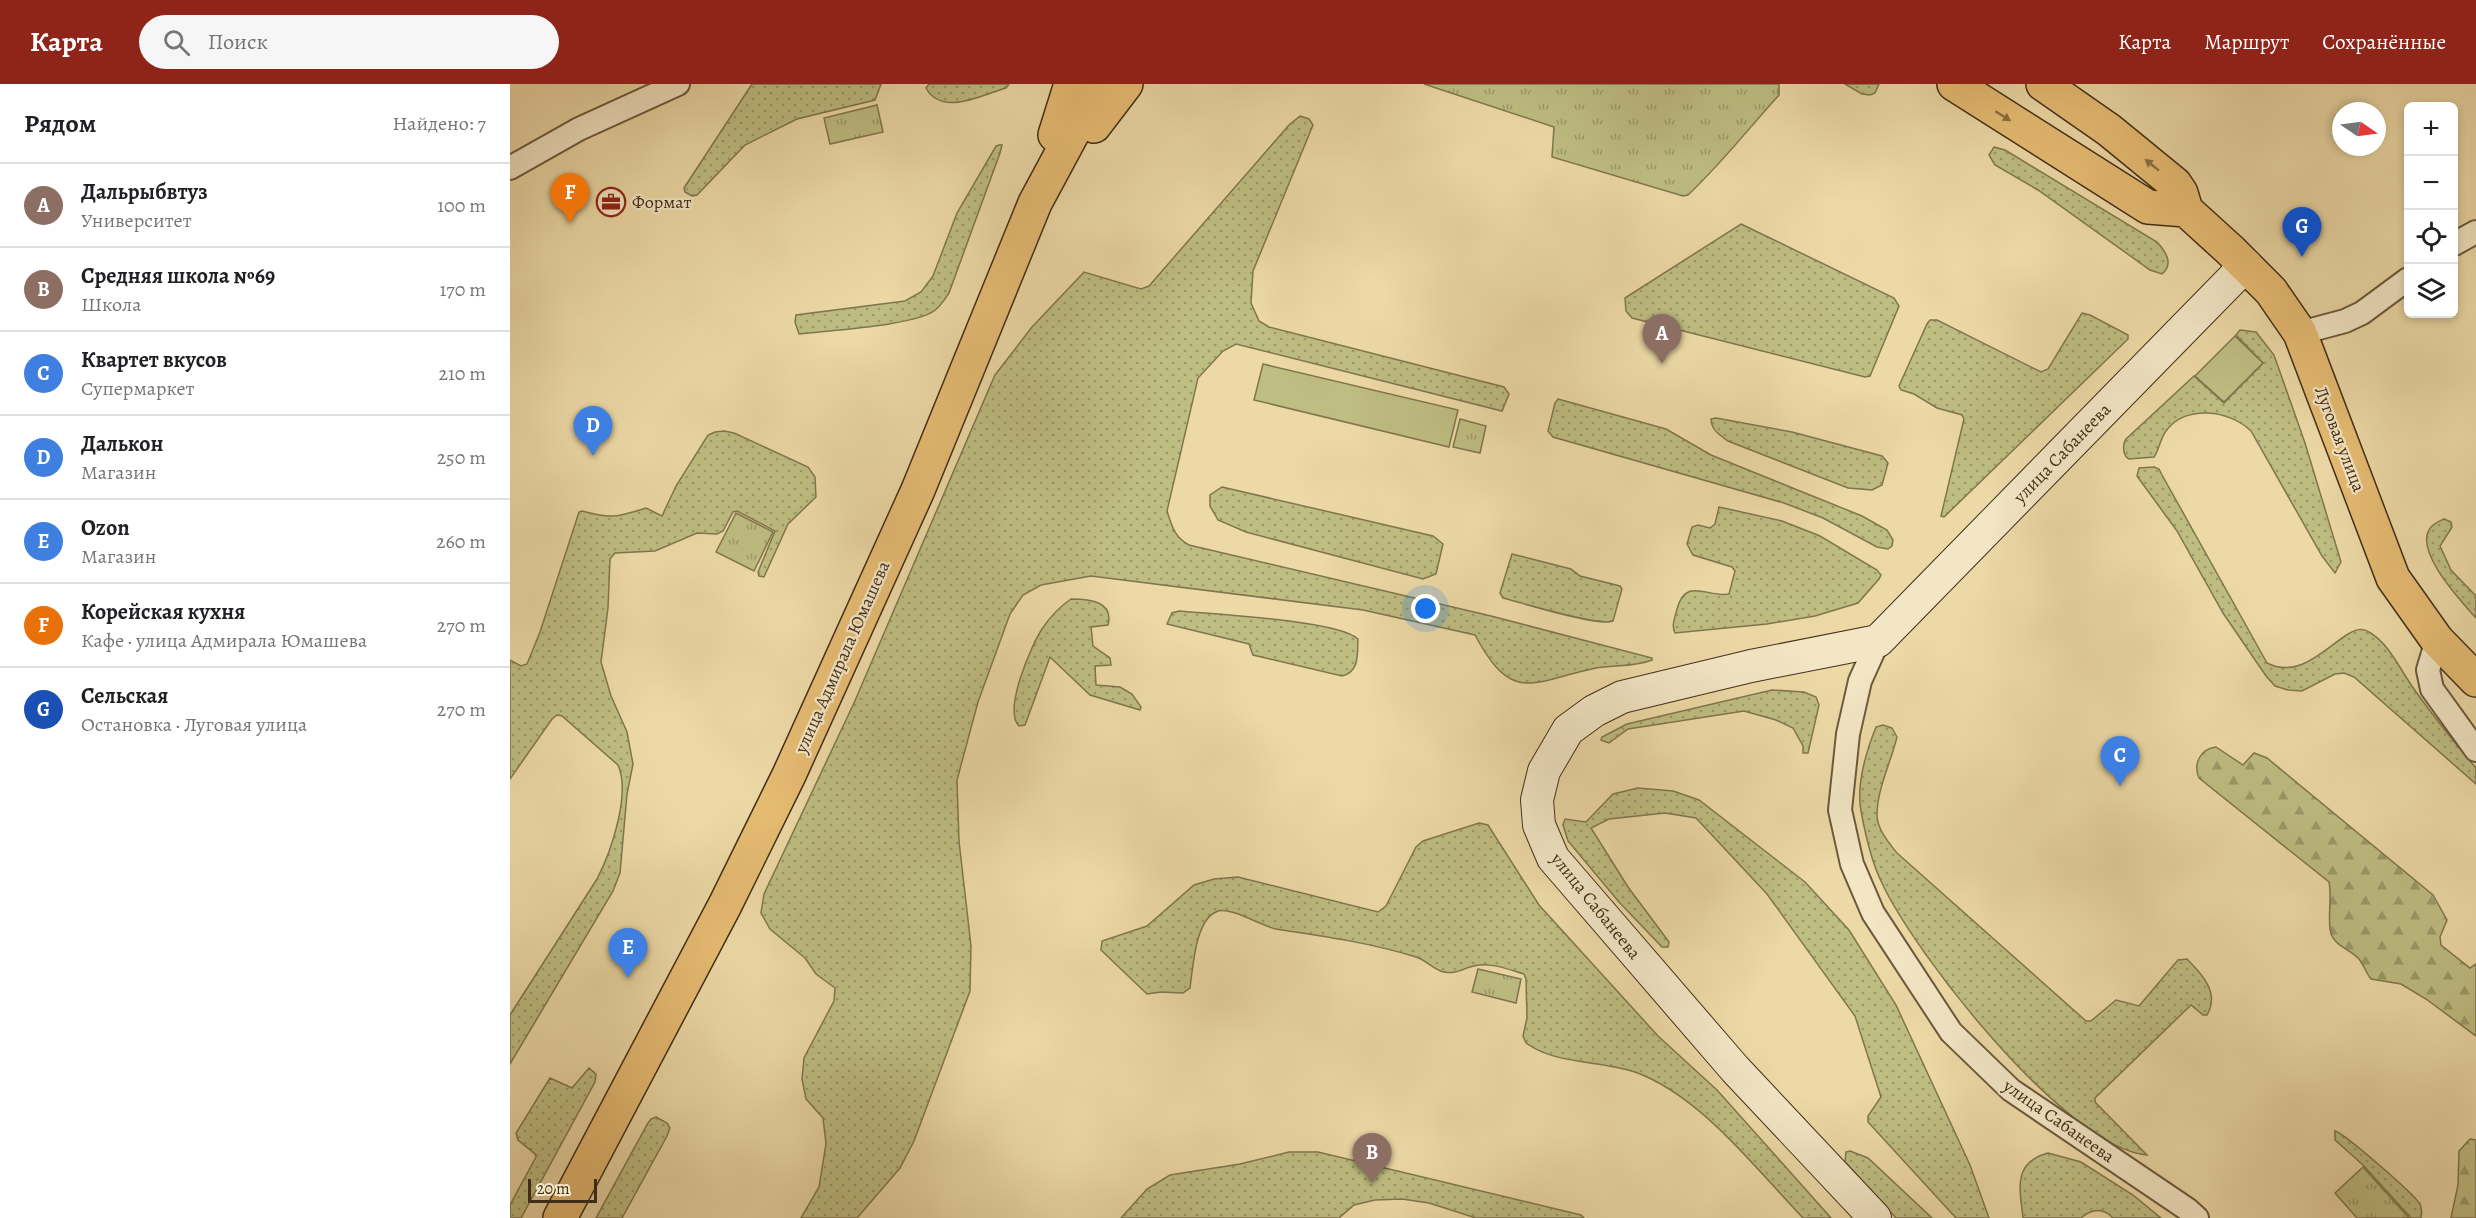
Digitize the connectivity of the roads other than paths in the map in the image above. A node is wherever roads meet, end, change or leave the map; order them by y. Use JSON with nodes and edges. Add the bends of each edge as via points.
{"nodes":[{"id":1,"x":678,"y":84,"type":"edge"},
{"id":2,"x":1071,"y":84,"type":"edge"},
{"id":3,"x":1099,"y":84,"type":"edge"},
{"id":4,"x":1126,"y":84,"type":"edge"},
{"id":5,"x":1954,"y":84,"type":"edge"},
{"id":6,"x":2043,"y":84,"type":"edge"},
{"id":7,"x":510,"y":168,"type":"edge"},
{"id":8,"x":1035,"y":203,"type":"junction"},
{"id":9,"x":2186,"y":210,"type":"junction"},
{"id":10,"x":2476,"y":232,"type":"edge"},
{"id":11,"x":2458,"y":242,"type":"edge"},
{"id":12,"x":2246,"y":265,"type":"junction"},
{"id":13,"x":2404,"y":283,"type":"edge"},
{"id":14,"x":2300,"y":333,"type":"junction"},
{"id":15,"x":2437,"y":640,"type":"junction"},
{"id":16,"x":1878,"y":641,"type":"junction"},
{"id":17,"x":2476,"y":680,"type":"edge"},
{"id":18,"x":2476,"y":750,"type":"edge"},
{"id":19,"x":560,"y":1218,"type":"edge"},
{"id":20,"x":1875,"y":1218,"type":"edge"},
{"id":21,"x":2198,"y":1218,"type":"edge"}],
"edges":[{"from":1,"to":7,"type":"street","via":[[579,129]]},
{"from":2,"to":8,"type":"main road"},
{"from":3,"to":8,"type":"main road","name":"улица Адмирала Юмашева"},
{"from":4,"to":8,"type":"main road"},
{"from":5,"to":9,"type":"main road","one_way":true,"via":[[2148,207]]},
{"from":9,"to":6,"type":"main road","name":"Луговая улица","one_way":true,"via":[[2175,184],[2109,130]]},
{"from":8,"to":19,"type":"main road","name":"улица Адмирала Юмашева","via":[[918,490],[789,775]]},
{"from":9,"to":12,"type":"main road","name":"Луговая улица"},
{"from":10,"to":11,"type":"street"},
{"from":12,"to":14,"type":"main road","name":"Луговая улица","via":[[2277,299]]},
{"from":12,"to":16,"type":"street","name":"улица Сабанеева"},
{"from":13,"to":14,"type":"street","via":[[2362,313]]},
{"from":14,"to":15,"type":"main road","name":"Луговая улица","via":[[2393,578]]},
{"from":15,"to":17,"type":"main road","name":"Луговая улица"},
{"from":15,"to":18,"type":"street","via":[[2428,670],[2432,689]]},
{"from":16,"to":20,"type":"street","name":"улица Сабанеева","via":[[1622,697],[1568,730],[1544,771],[1537,800],[1539,825],[1553,858],[1735,1070]]},
{"from":16,"to":21,"type":"street","name":"улица Сабанеева","via":[[1860,681],[1848,734],[1840,810],[1852,864],[1874,913],[1951,1032],[2011,1090]]}]}
